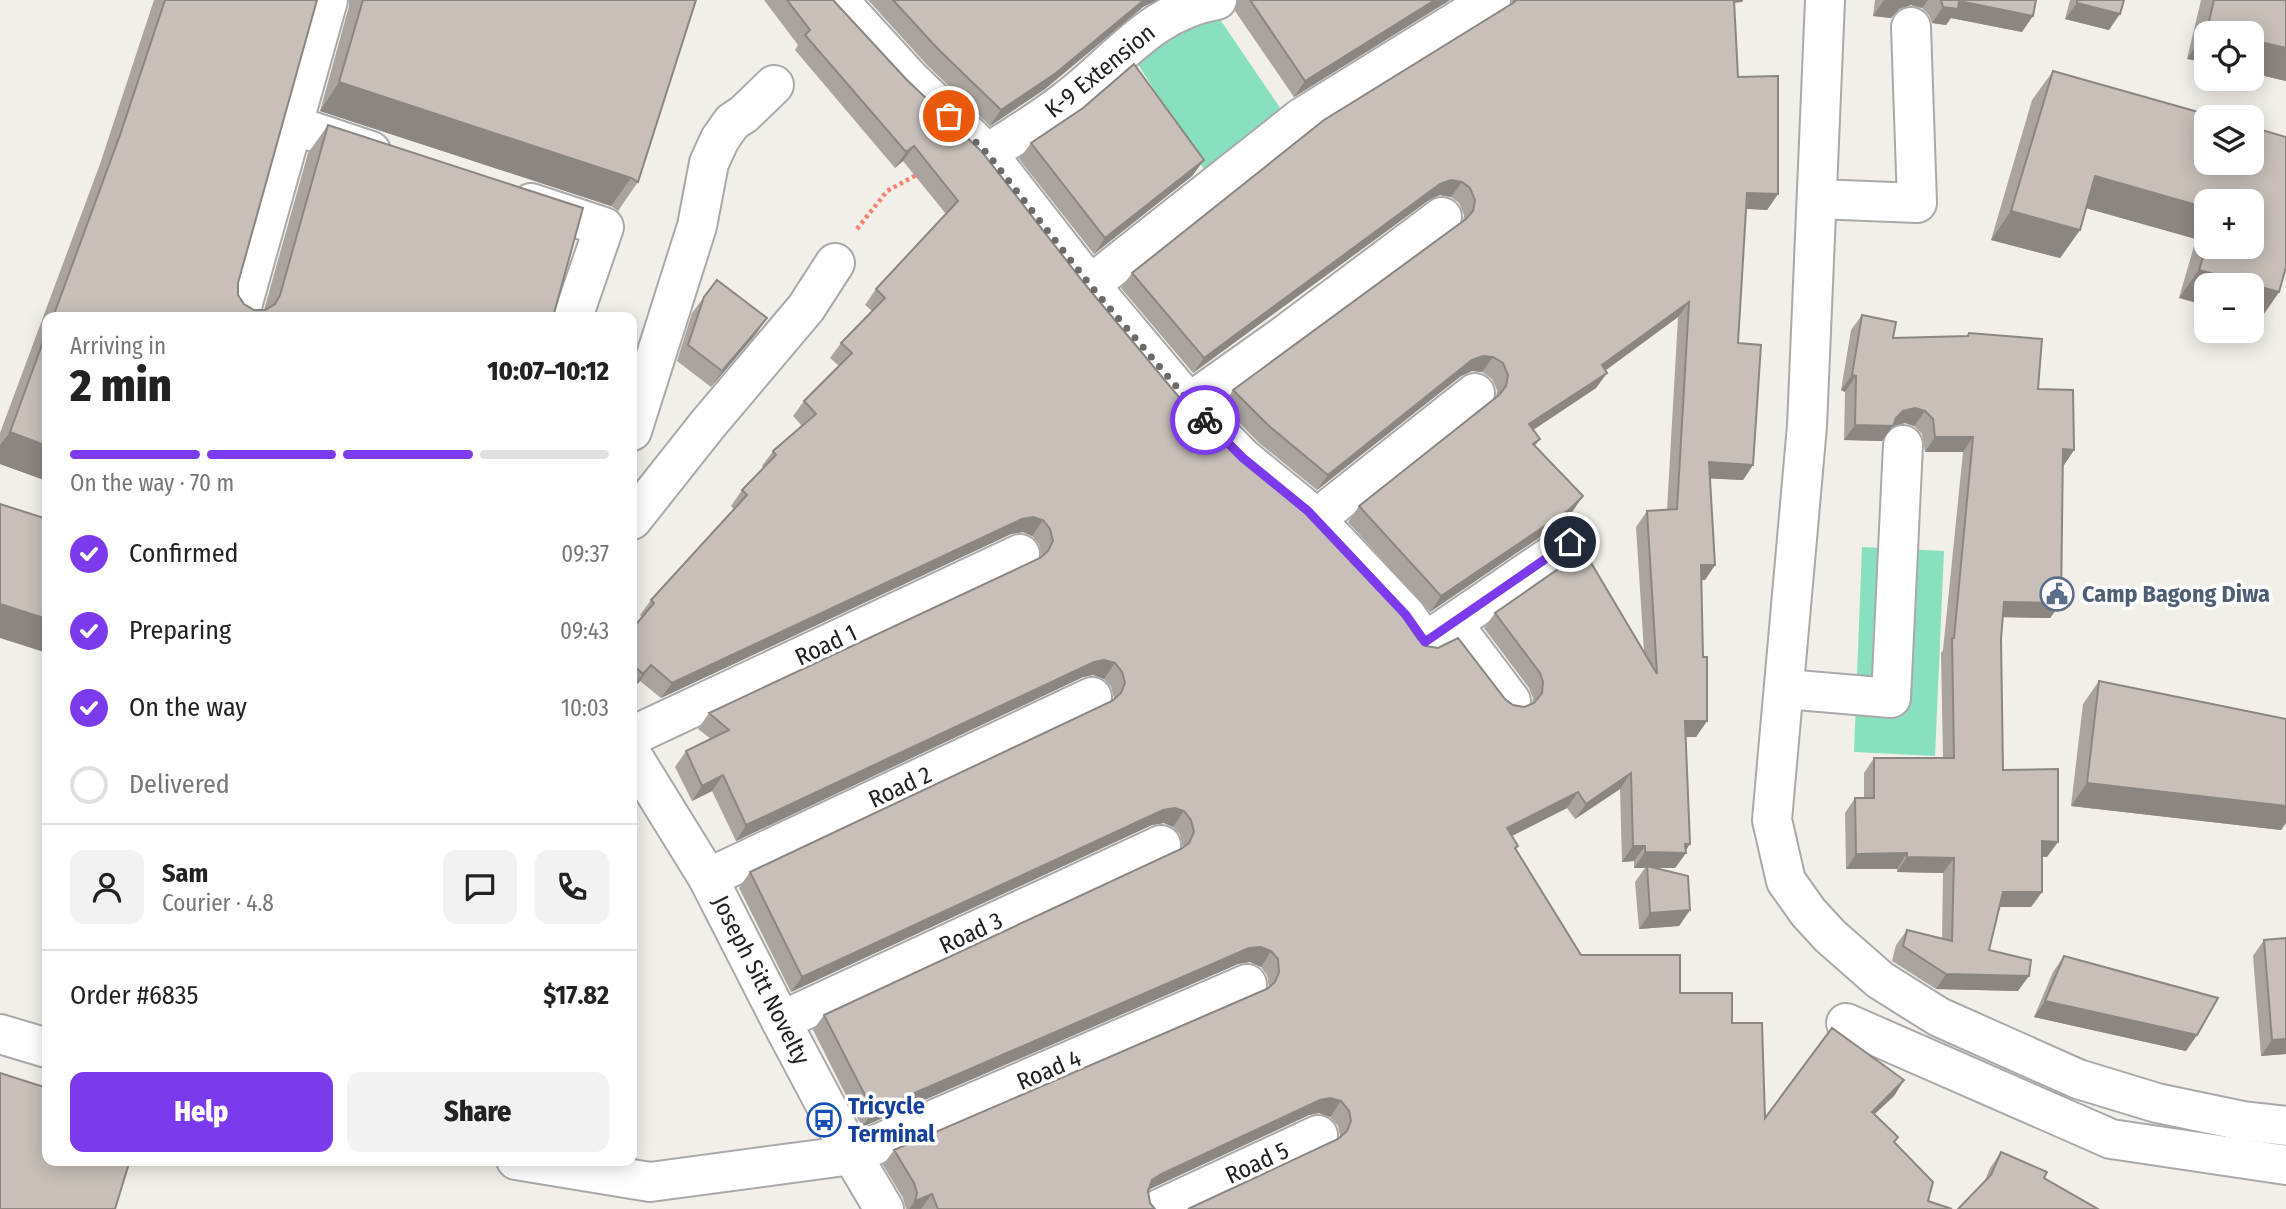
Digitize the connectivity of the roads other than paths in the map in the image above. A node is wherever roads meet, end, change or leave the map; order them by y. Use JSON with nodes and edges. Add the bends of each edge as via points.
{"nodes":[{"id":1,"x":328,"y":0,"type":"edge"},
{"id":2,"x":838,"y":0,"type":"edge"},
{"id":3,"x":1217,"y":0,"type":"edge"},
{"id":4,"x":1491,"y":0,"type":"edge"},
{"id":5,"x":1825,"y":0,"type":"edge"},
{"id":6,"x":1911,"y":27,"type":"dead end"},
{"id":7,"x":774,"y":85,"type":"dead end"},
{"id":8,"x":293,"y":125,"type":"junction"},
{"id":9,"x":987,"y":153,"type":"junction"},
{"id":10,"x":410,"y":163,"type":"edge"},
{"id":11,"x":500,"y":193,"type":"edge"},
{"id":12,"x":1817,"y":198,"type":"junction"},
{"id":13,"x":1442,"y":216,"type":"dead end"},
{"id":14,"x":835,"y":263,"type":"road end"},
{"id":15,"x":1090,"y":285,"type":"junction"},
{"id":16,"x":240,"y":312,"type":"edge"},
{"id":17,"x":575,"y":312,"type":"edge"},
{"id":18,"x":1475,"y":393,"type":"dead end"},
{"id":19,"x":1189,"y":403,"type":"junction"},
{"id":20,"x":637,"y":414,"type":"edge"},
{"id":21,"x":1903,"y":445,"type":"dead end"},
{"id":22,"x":637,"y":514,"type":"edge"},
{"id":23,"x":1316,"y":519,"type":"junction"},
{"id":24,"x":1570,"y":542,"type":"dead end"},
{"id":25,"x":1020,"y":554,"type":"dead end"},
{"id":26,"x":1453,"y":624,"type":"junction"},
{"id":27,"x":1785,"y":690,"type":"junction"},
{"id":28,"x":1092,"y":697,"type":"dead end"},
{"id":29,"x":1511,"y":701,"type":"edge"},
{"id":30,"x":637,"y":734,"type":"edge"},
{"id":31,"x":637,"y":763,"type":"edge"},
{"id":32,"x":1161,"y":845,"type":"dead end"},
{"id":33,"x":708,"y":878,"type":"junction"},
{"id":34,"x":1247,"y":984,"type":"dead end"},
{"id":35,"x":781,"y":1021,"type":"junction"},
{"id":36,"x":1846,"y":1023,"type":"dead end"},
{"id":37,"x":0,"y":1034,"type":"edge"},
{"id":38,"x":42,"y":1047,"type":"edge"},
{"id":39,"x":2286,"y":1126,"type":"edge"},
{"id":40,"x":1318,"y":1135,"type":"dead end"},
{"id":41,"x":852,"y":1155,"type":"junction"},
{"id":42,"x":2286,"y":1165,"type":"edge"},
{"id":43,"x":553,"y":1166,"type":"edge"},
{"id":44,"x":884,"y":1209,"type":"edge"},
{"id":45,"x":1159,"y":1209,"type":"edge"}],
"edges":[{"from":1,"to":8,"type":"street"},
{"from":2,"to":9,"type":"street","via":[[911,80]]},
{"from":3,"to":9,"type":"street","name":"K-9 Extension","via":[[1184,8],[1148,29],[1067,100]]},
{"from":4,"to":15,"type":"street","via":[[1301,118]]},
{"from":5,"to":12,"type":"street"},
{"from":6,"to":12,"type":"street","via":[[1917,203]]},
{"from":7,"to":20,"type":"street","via":[[732,122],[709,163],[697,226]]},
{"from":8,"to":10,"type":"street"},
{"from":8,"to":16,"type":"street"},
{"from":9,"to":15,"type":"street"},
{"from":11,"to":17,"type":"street","via":[[604,227]]},
{"from":12,"to":27,"type":"street","via":[[1807,426]]},
{"from":13,"to":19,"type":"street"},
{"from":14,"to":22,"type":"street","via":[[806,308]]},
{"from":15,"to":19,"type":"street"},
{"from":18,"to":23,"type":"street"},
{"from":19,"to":23,"type":"street","via":[[1243,458]]},
{"from":21,"to":27,"type":"street","via":[[1891,698]]},
{"from":23,"to":26,"type":"street","via":[[1406,615],[1425,642]]},
{"from":24,"to":26,"type":"street"},
{"from":25,"to":30,"type":"street","name":"Road 1"},
{"from":26,"to":29,"type":"street"},
{"from":27,"to":39,"type":"street","via":[[1773,820],[1786,881],[1830,936],[1880,980],[1939,1017],[2078,1079],[2157,1103]]},
{"from":28,"to":33,"type":"street","name":"Road 2"},
{"from":31,"to":33,"type":"street","name":"Joseph Sitt Novelty"},
{"from":32,"to":35,"type":"street","name":"Road 3"},
{"from":33,"to":35,"type":"street","name":"Joseph Sitt Novelty"},
{"from":34,"to":41,"type":"street","name":"Road 4"},
{"from":35,"to":41,"type":"street","name":"Joseph Sitt Novelty"},
{"from":36,"to":42,"type":"street","via":[[2111,1139]]},
{"from":37,"to":38,"type":"street"},
{"from":40,"to":45,"type":"street","name":"Road 5"},
{"from":41,"to":43,"type":"street","name":"Road 4","via":[[650,1182]]},
{"from":41,"to":44,"type":"street","name":"Joseph Sitt Novelty"}]}
